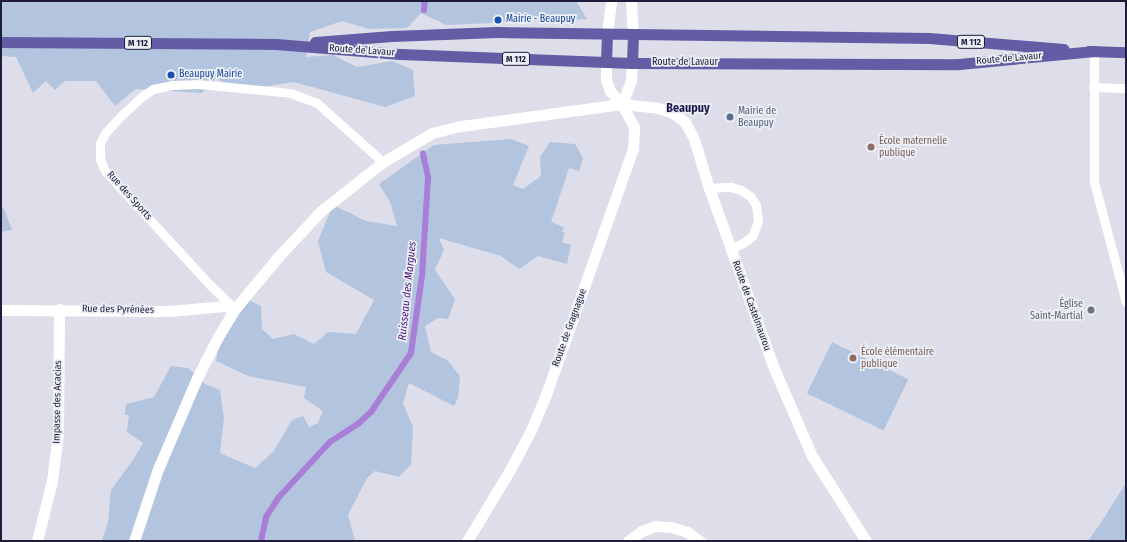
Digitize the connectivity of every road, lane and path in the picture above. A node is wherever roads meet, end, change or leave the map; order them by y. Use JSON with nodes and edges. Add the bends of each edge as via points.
{"nodes":[{"id":1,"x":611,"y":1,"type":"edge"},
{"id":2,"x":630,"y":1,"type":"edge"},
{"id":3,"x":607,"y":34,"type":"junction"},
{"id":4,"x":633,"y":35,"type":"junction"},
{"id":5,"x":1,"y":42,"type":"edge"},
{"id":6,"x":276,"y":44,"type":"junction"},
{"id":7,"x":1094,"y":51,"type":"junction"},
{"id":8,"x":1126,"y":52,"type":"edge"},
{"id":9,"x":606,"y":62,"type":"junction"},
{"id":10,"x":632,"y":63,"type":"junction"},
{"id":11,"x":1093,"y":88,"type":"junction"},
{"id":12,"x":1126,"y":88,"type":"edge"},
{"id":13,"x":622,"y":104,"type":"junction"},
{"id":14,"x":383,"y":162,"type":"junction"},
{"id":15,"x":708,"y":188,"type":"junction"},
{"id":16,"x":730,"y":250,"type":"junction"},
{"id":17,"x":1126,"y":302,"type":"edge"},
{"id":18,"x":59,"y":309,"type":"junction"},
{"id":19,"x":235,"y":309,"type":"junction"},
{"id":20,"x":1,"y":310,"type":"edge"},
{"id":21,"x":37,"y":541,"type":"edge"},
{"id":22,"x":134,"y":541,"type":"edge"},
{"id":23,"x":467,"y":541,"type":"edge"},
{"id":24,"x":628,"y":541,"type":"edge"},
{"id":25,"x":700,"y":541,"type":"edge"},
{"id":26,"x":866,"y":541,"type":"edge"}],
"edges":[{"from":1,"to":3,"type":"street"},
{"from":2,"to":4,"type":"street"},
{"from":3,"to":4,"type":"main road","name":"Route de Lavaur","number":"M 112"},
{"from":3,"to":6,"type":"main road","name":"Route de Lavaur","number":"M 112","via":[[490,32]]},
{"from":3,"to":9,"type":"main road"},
{"from":4,"to":7,"type":"main road","name":"Route de Lavaur","number":"M 112","via":[[929,38]]},
{"from":4,"to":10,"type":"main road"},
{"from":5,"to":6,"type":"main road","name":"Route de Lavaur","number":"M 112"},
{"from":6,"to":9,"type":"main road","name":"Route de Lavaur","number":"M 112","via":[[407,54]]},
{"from":7,"to":8,"type":"main road","name":"Route de Lavaur","number":"M 112"},
{"from":7,"to":10,"type":"main road","name":"Route de Lavaur","number":"M 112","via":[[959,64]]},
{"from":7,"to":11,"type":"lane"},
{"from":9,"to":10,"type":"main road","name":"Route de Lavaur","number":"M 112"},
{"from":9,"to":13,"type":"street","name":"Route de Gragnague","via":[[606,80],[610,91]]},
{"from":10,"to":13,"type":"street","via":[[631,80]]},
{"from":11,"to":12,"type":"lane"},
{"from":11,"to":17,"type":"lane","via":[[1094,182]]},
{"from":13,"to":14,"type":"street","name":"Route de Castelmaurou","via":[[461,126],[432,133]]},
{"from":13,"to":15,"type":"street","name":"Route de Castelmaurou","via":[[658,108],[673,113],[685,122],[694,139]]},
{"from":13,"to":23,"type":"street","name":"Route de Gragnague","via":[[634,127],[633,149],[615,201],[539,412],[511,468]]},
{"from":14,"to":19,"type":"street","name":"Route de Castelmaurou","via":[[322,211],[277,258]]},
{"from":14,"to":19,"type":"lane","name":"Rue des Sports","via":[[317,103],[290,93],[199,84],[153,89],[141,97],[105,133],[100,143],[100,158],[105,171]]},
{"from":15,"to":16,"type":"street","name":"Route de Castelmaurou"},
{"from":15,"to":16,"type":"lane","via":[[731,187],[741,190],[750,196],[756,205],[758,221],[753,235]]},
{"from":16,"to":26,"type":"street","name":"Route de Castelmaurou","via":[[773,366],[812,456]]},
{"from":18,"to":19,"type":"street","name":"Rue des Pyrénées","via":[[170,311],[224,306]]},
{"from":18,"to":20,"type":"street","name":"Rue des Pyrénées"},
{"from":18,"to":21,"type":"street","name":"Impasse des Acacias","via":[[58,433],[52,481]]},
{"from":19,"to":22,"type":"street","name":"Route de Castelmaurou","via":[[197,378],[158,469]]},
{"from":24,"to":25,"type":"street","via":[[642,531],[656,526],[687,532]]}]}
